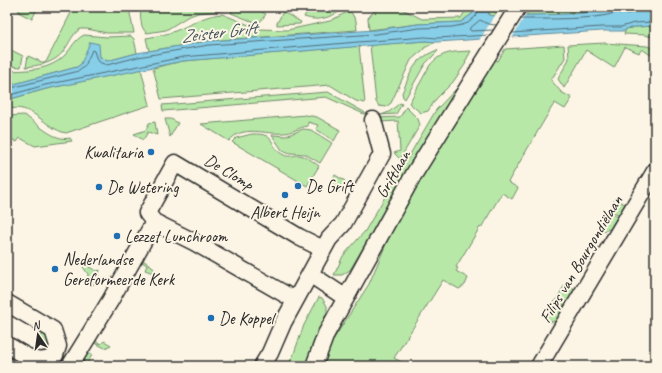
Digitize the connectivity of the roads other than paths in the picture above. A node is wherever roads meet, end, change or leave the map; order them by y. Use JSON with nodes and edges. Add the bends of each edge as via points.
{"nodes":[{"id":1,"x":516,"y":10,"type":"edge"},
{"id":2,"x":373,"y":120,"type":"dead end"},
{"id":3,"x":655,"y":171,"type":"edge"},
{"id":4,"x":154,"y":222,"type":"junction"},
{"id":5,"x":323,"y":249,"type":"junction"},
{"id":6,"x":310,"y":274,"type":"junction"},
{"id":7,"x":346,"y":298,"type":"junction"},
{"id":8,"x":295,"y":300,"type":"junction"},
{"id":9,"x":7,"y":303,"type":"edge"},
{"id":10,"x":7,"y":345,"type":"edge"},
{"id":11,"x":55,"y":355,"type":"junction"},
{"id":12,"x":72,"y":366,"type":"edge"},
{"id":13,"x":262,"y":366,"type":"edge"},
{"id":14,"x":314,"y":366,"type":"edge"},
{"id":15,"x":539,"y":366,"type":"edge"}],
"edges":[{"from":1,"to":7,"type":"street","name":"Griftlaan","via":[[414,174]]},
{"from":2,"to":5,"type":"street","via":[[382,154],[343,224]]},
{"from":3,"to":15,"type":"street","name":"Filips van Bourgondiëlaan"},
{"from":4,"to":5,"type":"street","name":"De Clomp","via":[[147,213],[175,163]]},
{"from":4,"to":8,"type":"street"},
{"from":4,"to":12,"type":"street"},
{"from":5,"to":6,"type":"street"},
{"from":6,"to":7,"type":"street"},
{"from":6,"to":8,"type":"street"},
{"from":7,"to":14,"type":"street","name":"Griftlaan","via":[[326,334]]},
{"from":8,"to":13,"type":"street"},
{"from":9,"to":11,"type":"street","via":[[53,330],[58,346]]},
{"from":10,"to":11,"type":"street","via":[[33,360],[41,361]]},
{"from":11,"to":12,"type":"street"}]}
